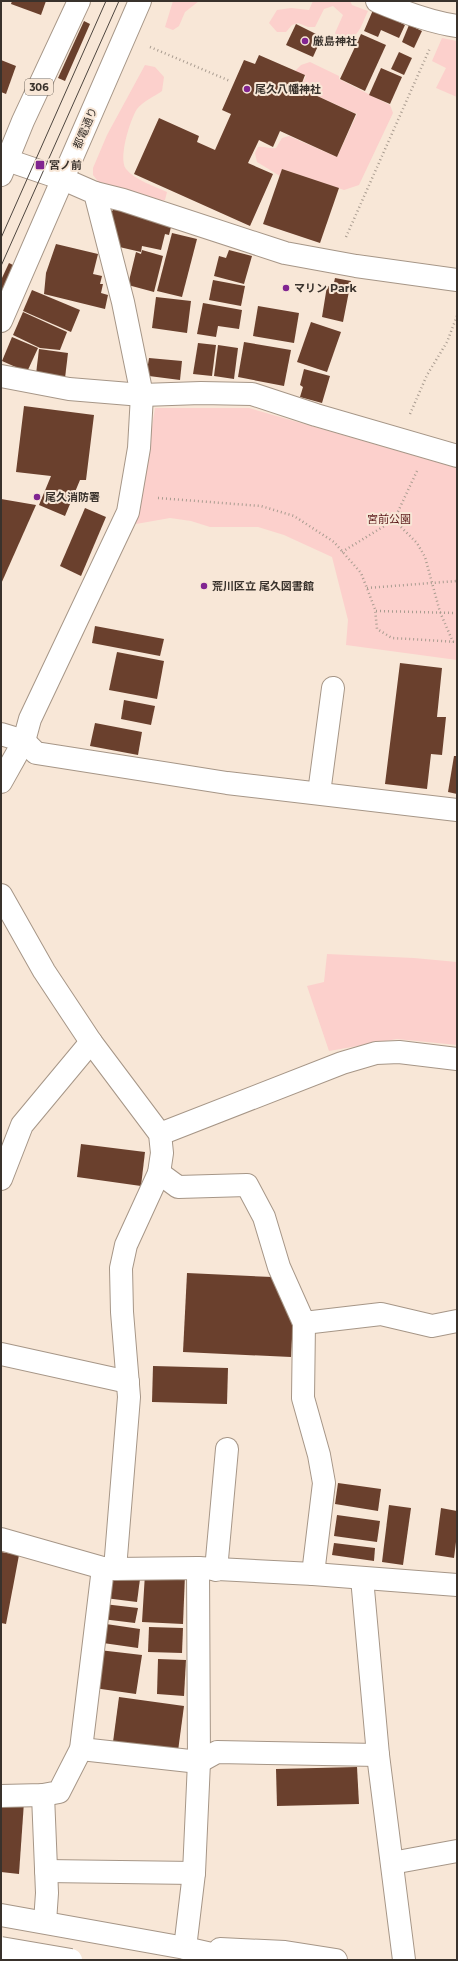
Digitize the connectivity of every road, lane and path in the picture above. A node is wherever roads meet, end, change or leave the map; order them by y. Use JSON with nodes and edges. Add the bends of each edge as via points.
{"nodes":[{"id":1,"x":79,"y":1,"type":"edge"},
{"id":2,"x":140,"y":1,"type":"edge"},
{"id":3,"x":377,"y":1,"type":"edge"},
{"id":4,"x":449,"y":25,"type":"edge"},
{"id":5,"x":145,"y":45,"type":"dead end"},
{"id":6,"x":230,"y":81,"type":"dead end"},
{"id":7,"x":3,"y":164,"type":"edge"},
{"id":8,"x":63,"y":179,"type":"junction"},
{"id":9,"x":95,"y":193,"type":"junction"},
{"id":10,"x":334,"y":262,"type":"junction"},
{"id":11,"x":457,"y":280,"type":"edge"},
{"id":12,"x":457,"y":316,"type":"edge"},
{"id":13,"x":1,"y":321,"type":"edge"},
{"id":14,"x":1,"y":376,"type":"edge"},
{"id":15,"x":142,"y":395,"type":"junction"},
{"id":16,"x":400,"y":440,"type":"junction"},
{"id":17,"x":428,"y":448,"type":"junction"},
{"id":18,"x":457,"y":456,"type":"edge"},
{"id":19,"x":131,"y":496,"type":"junction"},
{"id":20,"x":394,"y":520,"type":"junction"},
{"id":21,"x":342,"y":552,"type":"junction"},
{"id":22,"x":457,"y":581,"type":"edge"},
{"id":23,"x":431,"y":583,"type":"junction"},
{"id":24,"x":368,"y":588,"type":"junction"},
{"id":25,"x":376,"y":611,"type":"junction"},
{"id":26,"x":440,"y":612,"type":"junction"},
{"id":27,"x":457,"y":613,"type":"edge"},
{"id":28,"x":453,"y":642,"type":"junction"},
{"id":29,"x":457,"y":642,"type":"edge"},
{"id":30,"x":333,"y":688,"type":"dead end"},
{"id":31,"x":1,"y":734,"type":"edge"},
{"id":32,"x":24,"y":741,"type":"junction"},
{"id":33,"x":1,"y":782,"type":"edge"},
{"id":34,"x":319,"y":793,"type":"junction"},
{"id":35,"x":457,"y":810,"type":"edge"},
{"id":36,"x":1,"y":896,"type":"edge"},
{"id":37,"x":91,"y":1042,"type":"junction"},
{"id":38,"x":457,"y":1059,"type":"edge"},
{"id":39,"x":160,"y":1134,"type":"junction"},
{"id":40,"x":159,"y":1173,"type":"junction"},
{"id":41,"x":1,"y":1179,"type":"edge"},
{"id":42,"x":457,"y":1321,"type":"edge"},
{"id":43,"x":304,"y":1322,"type":"junction"},
{"id":44,"x":1,"y":1354,"type":"edge"},
{"id":45,"x":128,"y":1382,"type":"junction"},
{"id":46,"x":228,"y":1449,"type":"dead end"},
{"id":47,"x":1,"y":1539,"type":"edge"},
{"id":48,"x":109,"y":1568,"type":"junction"},
{"id":49,"x":207,"y":1569,"type":"junction"},
{"id":50,"x":313,"y":1574,"type":"junction"},
{"id":51,"x":362,"y":1578,"type":"junction"},
{"id":52,"x":457,"y":1585,"type":"edge"},
{"id":53,"x":81,"y":1749,"type":"junction"},
{"id":54,"x":378,"y":1755,"type":"junction"},
{"id":55,"x":199,"y":1762,"type":"junction"},
{"id":56,"x":42,"y":1795,"type":"junction"},
{"id":57,"x":1,"y":1796,"type":"edge"},
{"id":58,"x":457,"y":1850,"type":"edge"},
{"id":59,"x":392,"y":1862,"type":"junction"},
{"id":60,"x":46,"y":1871,"type":"junction"},
{"id":61,"x":194,"y":1873,"type":"junction"},
{"id":62,"x":1,"y":1915,"type":"edge"},
{"id":63,"x":45,"y":1922,"type":"junction"},
{"id":64,"x":1,"y":1948,"type":"edge"},
{"id":65,"x":185,"y":1948,"type":"junction"},
{"id":66,"x":71,"y":1960,"type":"edge"},
{"id":67,"x":238,"y":1960,"type":"edge"},
{"id":68,"x":336,"y":1960,"type":"edge"},
{"id":69,"x":404,"y":1960,"type":"edge"}],
"edges":[{"from":1,"to":7,"type":"street","number":"306"},
{"from":2,"to":8,"type":"street","name":"都電通り"},
{"from":3,"to":4,"type":"street","via":[[409,15]]},
{"from":4,"to":10,"type":"path"},
{"from":5,"to":6,"type":"path"},
{"from":7,"to":8,"type":"street"},
{"from":8,"to":9,"type":"street"},
{"from":8,"to":13,"type":"street","name":"都電通り"},
{"from":9,"to":10,"type":"street","via":[[285,253]]},
{"from":9,"to":15,"type":"street","via":[[123,302]]},
{"from":10,"to":11,"type":"street"},
{"from":12,"to":16,"type":"path","via":[[447,342],[426,375]]},
{"from":14,"to":15,"type":"street","via":[[69,389]]},
{"from":15,"to":16,"type":"street","via":[[201,392],[252,394],[316,416]]},
{"from":15,"to":19,"type":"street","via":[[139,448]]},
{"from":16,"to":17,"type":"street"},
{"from":17,"to":18,"type":"street"},
{"from":17,"to":20,"type":"path"},
{"from":19,"to":21,"type":"path","via":[[261,506],[294,516],[334,542]]},
{"from":19,"to":32,"type":"street","via":[[128,512],[30,719]]},
{"from":20,"to":21,"type":"path"},
{"from":20,"to":23,"type":"path","via":[[417,543],[425,557]]},
{"from":21,"to":24,"type":"path","via":[[361,573]]},
{"from":22,"to":23,"type":"path"},
{"from":23,"to":24,"type":"path"},
{"from":23,"to":26,"type":"path"},
{"from":24,"to":25,"type":"path"},
{"from":25,"to":26,"type":"path"},
{"from":25,"to":28,"type":"path","via":[[377,629],[392,638]]},
{"from":26,"to":27,"type":"path"},
{"from":26,"to":28,"type":"path"},
{"from":28,"to":29,"type":"path"},
{"from":30,"to":34,"type":"street"},
{"from":31,"to":32,"type":"street"},
{"from":32,"to":33,"type":"street"},
{"from":32,"to":34,"type":"street","via":[[36,753],[227,783]]},
{"from":34,"to":35,"type":"street"},
{"from":36,"to":37,"type":"street","via":[[44,971]]},
{"from":37,"to":39,"type":"street"},
{"from":37,"to":41,"type":"street","via":[[22,1125]]},
{"from":38,"to":39,"type":"street","via":[[399,1052],[376,1053],[342,1063]]},
{"from":39,"to":40,"type":"street","via":[[162,1153]]},
{"from":40,"to":43,"type":"street","via":[[178,1187],[247,1185],[264,1217],[279,1267]]},
{"from":40,"to":45,"type":"street","via":[[126,1245],[121,1268]]},
{"from":42,"to":43,"type":"street","via":[[432,1326],[381,1314]]},
{"from":43,"to":50,"type":"street","via":[[303,1398],[324,1483]]},
{"from":44,"to":45,"type":"street"},
{"from":45,"to":48,"type":"street","via":[[129,1397]]},
{"from":46,"to":49,"type":"street"},
{"from":47,"to":48,"type":"street"},
{"from":48,"to":49,"type":"street"},
{"from":48,"to":53,"type":"street"},
{"from":49,"to":50,"type":"street"},
{"from":49,"to":55,"type":"street"},
{"from":50,"to":51,"type":"street"},
{"from":51,"to":52,"type":"street"},
{"from":51,"to":54,"type":"street"},
{"from":53,"to":55,"type":"street"},
{"from":53,"to":56,"type":"street","via":[[59,1792]]},
{"from":54,"to":55,"type":"street","via":[[217,1752]]},
{"from":54,"to":59,"type":"street"},
{"from":55,"to":61,"type":"street"},
{"from":56,"to":57,"type":"street"},
{"from":56,"to":60,"type":"street"},
{"from":58,"to":59,"type":"street"},
{"from":59,"to":69,"type":"street"},
{"from":60,"to":61,"type":"street"},
{"from":60,"to":63,"type":"street"},
{"from":61,"to":65,"type":"street"},
{"from":62,"to":63,"type":"street"},
{"from":63,"to":65,"type":"street"},
{"from":64,"to":66,"type":"street","bridge":true},
{"from":65,"to":67,"type":"street"},
{"from":65,"to":68,"type":"street","via":[[285,1952]]}]}
